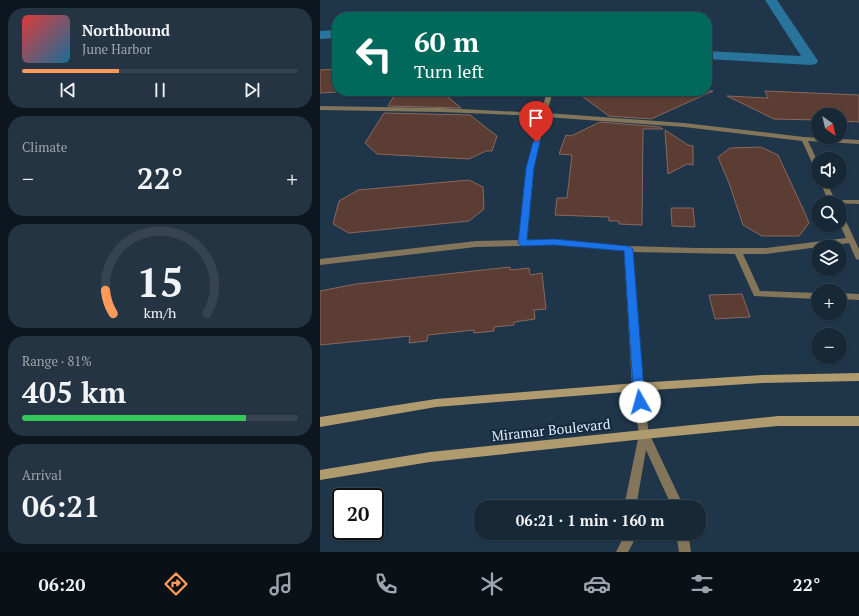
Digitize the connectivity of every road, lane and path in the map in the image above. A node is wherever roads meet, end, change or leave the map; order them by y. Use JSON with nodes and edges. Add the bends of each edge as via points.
{"nodes":[{"id":1,"x":549,"y":96,"type":"edge"},
{"id":2,"x":320,"y":108,"type":"edge"},
{"id":3,"x":543,"y":115,"type":"junction"},
{"id":4,"x":804,"y":139,"type":"junction"},
{"id":5,"x":857,"y":142,"type":"edge"},
{"id":6,"x":859,"y":149,"type":"edge"},
{"id":7,"x":811,"y":154,"type":"edge"},
{"id":8,"x":847,"y":202,"type":"edge"},
{"id":9,"x":859,"y":202,"type":"edge"},
{"id":10,"x":847,"y":232,"type":"edge"},
{"id":11,"x":851,"y":240,"type":"junction"},
{"id":12,"x":522,"y":243,"type":"junction"},
{"id":13,"x":628,"y":249,"type":"junction"},
{"id":14,"x":738,"y":251,"type":"junction"},
{"id":15,"x":859,"y":257,"type":"edge"},
{"id":16,"x":320,"y":262,"type":"edge"},
{"id":17,"x":811,"y":296,"type":"edge"},
{"id":18,"x":847,"y":296,"type":"edge"},
{"id":19,"x":859,"y":297,"type":"edge"},
{"id":20,"x":859,"y":377,"type":"edge"},
{"id":21,"x":637,"y":387,"type":"junction"},
{"id":22,"x":859,"y":421,"type":"edge"},
{"id":23,"x":320,"y":422,"type":"edge"},
{"id":24,"x":644,"y":434,"type":"junction"},
{"id":25,"x":320,"y":475,"type":"edge"},
{"id":26,"x":631,"y":500,"type":"edge"},
{"id":27,"x":675,"y":500,"type":"edge"},
{"id":28,"x":627,"y":540,"type":"edge"},
{"id":29,"x":683,"y":540,"type":"edge"},
{"id":30,"x":622,"y":552,"type":"edge"},
{"id":31,"x":685,"y":552,"type":"edge"}],
"edges":[{"from":1,"to":3,"type":"street"},
{"from":2,"to":3,"type":"street"},
{"from":3,"to":4,"type":"street","via":[[740,130]]},
{"from":3,"to":12,"type":"street","via":[[530,168]]},
{"from":4,"to":5,"type":"street"},
{"from":4,"to":7,"type":"street"},
{"from":5,"to":6,"type":"street"},
{"from":8,"to":9,"type":"street"},
{"from":10,"to":11,"type":"street"},
{"from":11,"to":14,"type":"street","via":[[766,251]]},
{"from":11,"to":15,"type":"street"},
{"from":12,"to":13,"type":"street","via":[[554,242]]},
{"from":12,"to":16,"type":"street","via":[[476,244]]},
{"from":13,"to":14,"type":"street"},
{"from":13,"to":21,"type":"street"},
{"from":14,"to":17,"type":"street","via":[[757,294]]},
{"from":18,"to":19,"type":"street"},
{"from":20,"to":21,"type":"street","via":[[762,379]]},
{"from":21,"to":23,"type":"street","via":[[436,403]]},
{"from":21,"to":24,"type":"street"},
{"from":22,"to":24,"type":"street","name":"Miramar Boulevard","via":[[778,421]]},
{"from":24,"to":25,"type":"street","name":"Miramar Boulevard","via":[[430,457]]},
{"from":24,"to":26,"type":"street"},
{"from":24,"to":27,"type":"street"},
{"from":28,"to":30,"type":"street"},
{"from":29,"to":31,"type":"street"}]}
